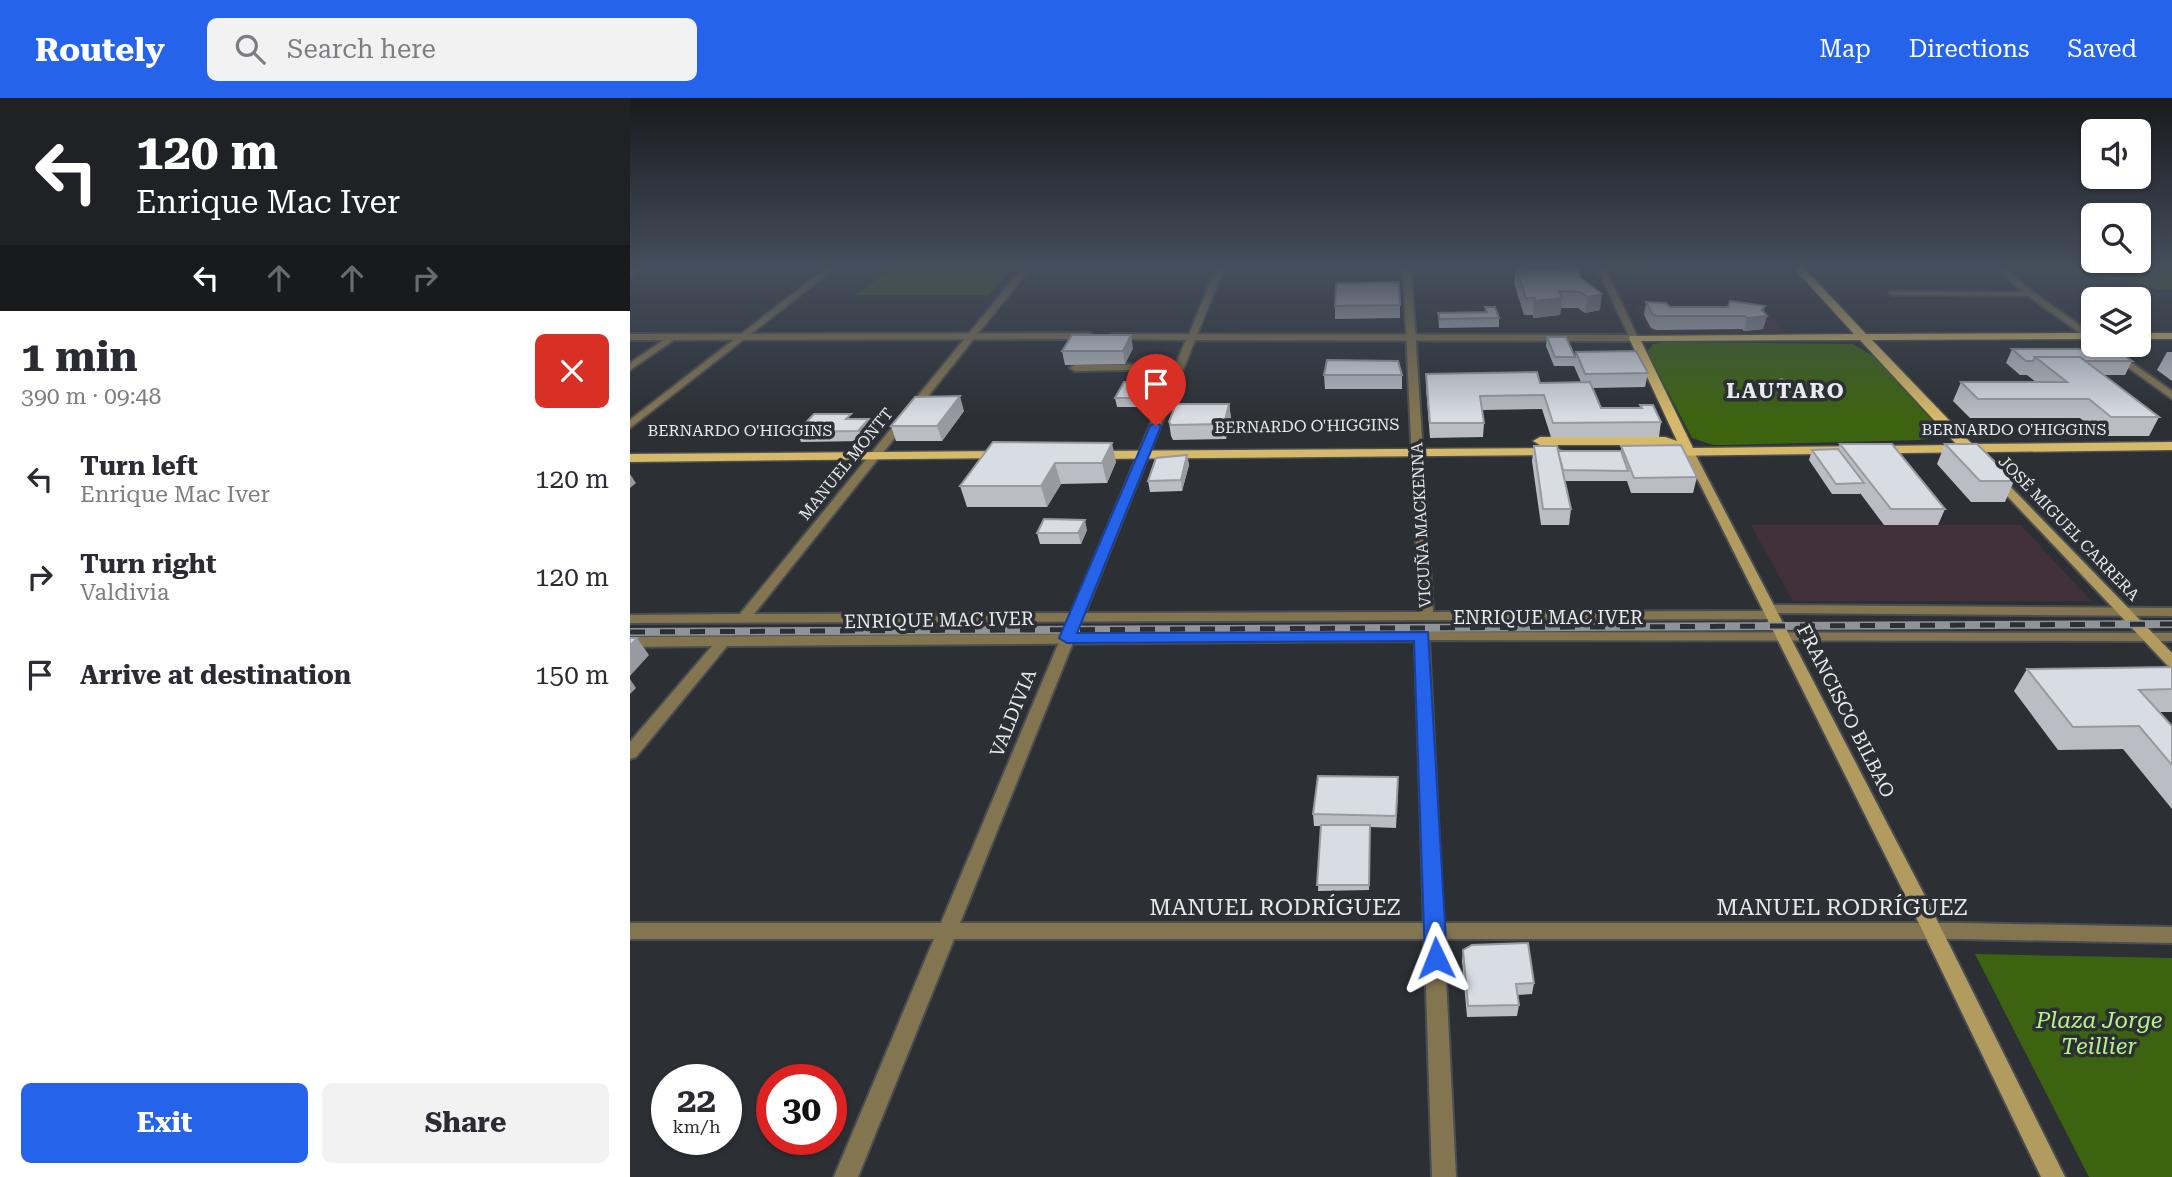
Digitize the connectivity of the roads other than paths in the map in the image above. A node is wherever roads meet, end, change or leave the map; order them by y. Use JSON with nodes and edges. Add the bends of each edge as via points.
{"nodes":[{"id":1,"x":769,"y":316,"type":"edge"},
{"id":2,"x":987,"y":316,"type":"edge"},
{"id":3,"x":1200,"y":316,"type":"edge"},
{"id":4,"x":1410,"y":316,"type":"edge"},
{"id":5,"x":1624,"y":316,"type":"edge"},
{"id":6,"x":1841,"y":316,"type":"edge"},
{"id":7,"x":2062,"y":316,"type":"edge"},
{"id":8,"x":2081,"y":329,"type":"edge"},
{"id":9,"x":971,"y":336,"type":"junction"},
{"id":10,"x":2151,"y":336,"type":"edge"},
{"id":11,"x":2172,"y":336,"type":"edge"},
{"id":12,"x":630,"y":337,"type":"edge"},
{"id":13,"x":674,"y":337,"type":"junction"},
{"id":14,"x":742,"y":337,"type":"junction"},
{"id":15,"x":1095,"y":337,"type":"edge"},
{"id":16,"x":1109,"y":337,"type":"edge"},
{"id":17,"x":1192,"y":337,"type":"junction"},
{"id":18,"x":1411,"y":337,"type":"junction"},
{"id":19,"x":2081,"y":337,"type":"edge"},
{"id":20,"x":1634,"y":338,"type":"junction"},
{"id":21,"x":1861,"y":338,"type":"junction"},
{"id":22,"x":2118,"y":357,"type":"edge"},
{"id":23,"x":630,"y":367,"type":"edge"},
{"id":24,"x":1179,"y":367,"type":"junction"},
{"id":25,"x":1075,"y":368,"type":"edge"},
{"id":26,"x":2172,"y":396,"type":"edge"},
{"id":27,"x":630,"y":425,"type":"edge"},
{"id":28,"x":2172,"y":446,"type":"edge"},
{"id":29,"x":1966,"y":447,"type":"junction"},
{"id":30,"x":630,"y":448,"type":"edge"},
{"id":31,"x":1417,"y":448,"type":"junction"},
{"id":32,"x":1022,"y":450,"type":"edge"},
{"id":33,"x":1077,"y":450,"type":"edge"},
{"id":34,"x":1146,"y":450,"type":"junction"},
{"id":35,"x":1688,"y":450,"type":"junction"},
{"id":36,"x":879,"y":451,"type":"junction"},
{"id":37,"x":630,"y":458,"type":"edge"},
{"id":38,"x":2124,"y":611,"type":"junction"},
{"id":39,"x":1771,"y":612,"type":"junction"},
{"id":40,"x":2172,"y":612,"type":"edge"},
{"id":41,"x":1077,"y":615,"type":"junction"},
{"id":42,"x":1426,"y":616,"type":"junction"},
{"id":43,"x":744,"y":618,"type":"junction"},
{"id":44,"x":630,"y":619,"type":"edge"},
{"id":45,"x":1422,"y":636,"type":"junction"},
{"id":46,"x":2172,"y":637,"type":"edge"},
{"id":47,"x":1067,"y":638,"type":"junction"},
{"id":48,"x":1783,"y":638,"type":"junction"},
{"id":49,"x":2149,"y":638,"type":"junction"},
{"id":50,"x":630,"y":642,"type":"edge"},
{"id":51,"x":723,"y":642,"type":"junction"},
{"id":52,"x":2172,"y":662,"type":"edge"},
{"id":53,"x":630,"y":753,"type":"edge"},
{"id":54,"x":630,"y":931,"type":"edge"},
{"id":55,"x":946,"y":931,"type":"junction"},
{"id":56,"x":1435,"y":931,"type":"junction"},
{"id":57,"x":1932,"y":931,"type":"junction"},
{"id":58,"x":2172,"y":935,"type":"edge"},
{"id":59,"x":846,"y":1177,"type":"edge"},
{"id":60,"x":1444,"y":1177,"type":"edge"},
{"id":61,"x":2053,"y":1177,"type":"edge"}],
"edges":[{"from":1,"to":14,"type":"street"},
{"from":2,"to":9,"type":"street","name":"MANUEL MONTT"},
{"from":3,"to":17,"type":"street","name":"VALDIVIA"},
{"from":4,"to":18,"type":"street","name":"VICUÑA MACKENNA"},
{"from":5,"to":20,"type":"street","name":"FRANCISCO BILBAO"},
{"from":6,"to":21,"type":"main road","name":"JOSÉ MIGUEL CARRERA"},
{"from":7,"to":8,"type":"street"},
{"from":9,"to":14,"type":"street"},
{"from":9,"to":15,"type":"street"},
{"from":9,"to":36,"type":"street","name":"MANUEL MONTT"},
{"from":10,"to":11,"type":"main road"},
{"from":12,"to":13,"type":"street"},
{"from":13,"to":14,"type":"street"},
{"from":13,"to":23,"type":"street"},
{"from":14,"to":27,"type":"street"},
{"from":16,"to":17,"type":"street"},
{"from":17,"to":18,"type":"street"},
{"from":17,"to":24,"type":"street","name":"VALDIVIA"},
{"from":18,"to":20,"type":"street"},
{"from":18,"to":31,"type":"street","name":"VICUÑA MACKENNA"},
{"from":19,"to":21,"type":"main road"},
{"from":20,"to":21,"type":"main road"},
{"from":20,"to":35,"type":"main road","name":"FRANCISCO BILBAO"},
{"from":21,"to":29,"type":"main road","name":"JOSÉ MIGUEL CARRERA"},
{"from":22,"to":26,"type":"street"},
{"from":24,"to":25,"type":"street"},
{"from":24,"to":34,"type":"street","name":"VALDIVIA"},
{"from":28,"to":29,"type":"main road","name":"BERNARDO O'HIGGINS"},
{"from":29,"to":35,"type":"main road","name":"BERNARDO O'HIGGINS"},
{"from":29,"to":38,"type":"main road","name":"JOSÉ MIGUEL CARRERA"},
{"from":30,"to":36,"type":"main road","name":"BERNARDO O'HIGGINS"},
{"from":31,"to":34,"type":"main road","name":"BERNARDO O'HIGGINS"},
{"from":31,"to":35,"type":"main road","name":"BERNARDO O'HIGGINS"},
{"from":31,"to":42,"type":"street","name":"VICUÑA MACKENNA"},
{"from":32,"to":36,"type":"main road","name":"BERNARDO O'HIGGINS"},
{"from":33,"to":34,"type":"main road","name":"BERNARDO O'HIGGINS"},
{"from":34,"to":41,"type":"street","name":"VALDIVIA"},
{"from":35,"to":39,"type":"main road","name":"FRANCISCO BILBAO"},
{"from":36,"to":37,"type":"main road","name":"BERNARDO O'HIGGINS"},
{"from":36,"to":43,"type":"street","name":"MANUEL MONTT"},
{"from":38,"to":39,"type":"street","name":"ENRIQUE MAC IVER"},
{"from":38,"to":40,"type":"street","name":"ENRIQUE MAC IVER"},
{"from":38,"to":49,"type":"main road","name":"JOSÉ MIGUEL CARRERA"},
{"from":39,"to":42,"type":"street","name":"ENRIQUE MAC IVER"},
{"from":39,"to":48,"type":"main road","name":"FRANCISCO BILBAO"},
{"from":41,"to":42,"type":"street","name":"ENRIQUE MAC IVER"},
{"from":41,"to":43,"type":"street","name":"ENRIQUE MAC IVER"},
{"from":41,"to":47,"type":"street","name":"VALDIVIA"},
{"from":43,"to":44,"type":"street","name":"ENRIQUE MAC IVER"},
{"from":45,"to":47,"type":"street","name":"ENRIQUE MAC IVER"},
{"from":45,"to":48,"type":"street","name":"ENRIQUE MAC IVER"},
{"from":45,"to":56,"type":"street","name":"VICUÑA MACKENNA"},
{"from":46,"to":49,"type":"street","name":"ENRIQUE MAC IVER"},
{"from":47,"to":51,"type":"street","name":"ENRIQUE MAC IVER"},
{"from":47,"to":55,"type":"street","name":"VALDIVIA"},
{"from":48,"to":49,"type":"street","name":"ENRIQUE MAC IVER"},
{"from":48,"to":57,"type":"main road","name":"FRANCISCO BILBAO"},
{"from":49,"to":52,"type":"main road","name":"JOSÉ MIGUEL CARRERA"},
{"from":50,"to":51,"type":"street","name":"ENRIQUE MAC IVER"},
{"from":51,"to":53,"type":"street"},
{"from":54,"to":55,"type":"street","name":"MANUEL RODRÍGUEZ"},
{"from":55,"to":56,"type":"street","name":"MANUEL RODRÍGUEZ"},
{"from":55,"to":59,"type":"street","name":"VALDIVIA"},
{"from":56,"to":57,"type":"street","name":"MANUEL RODRÍGUEZ"},
{"from":56,"to":60,"type":"street","name":"VICUÑA MACKENNA"},
{"from":57,"to":58,"type":"street","name":"MANUEL RODRÍGUEZ"},
{"from":57,"to":61,"type":"main road","name":"FRANCISCO BILBAO"}]}
